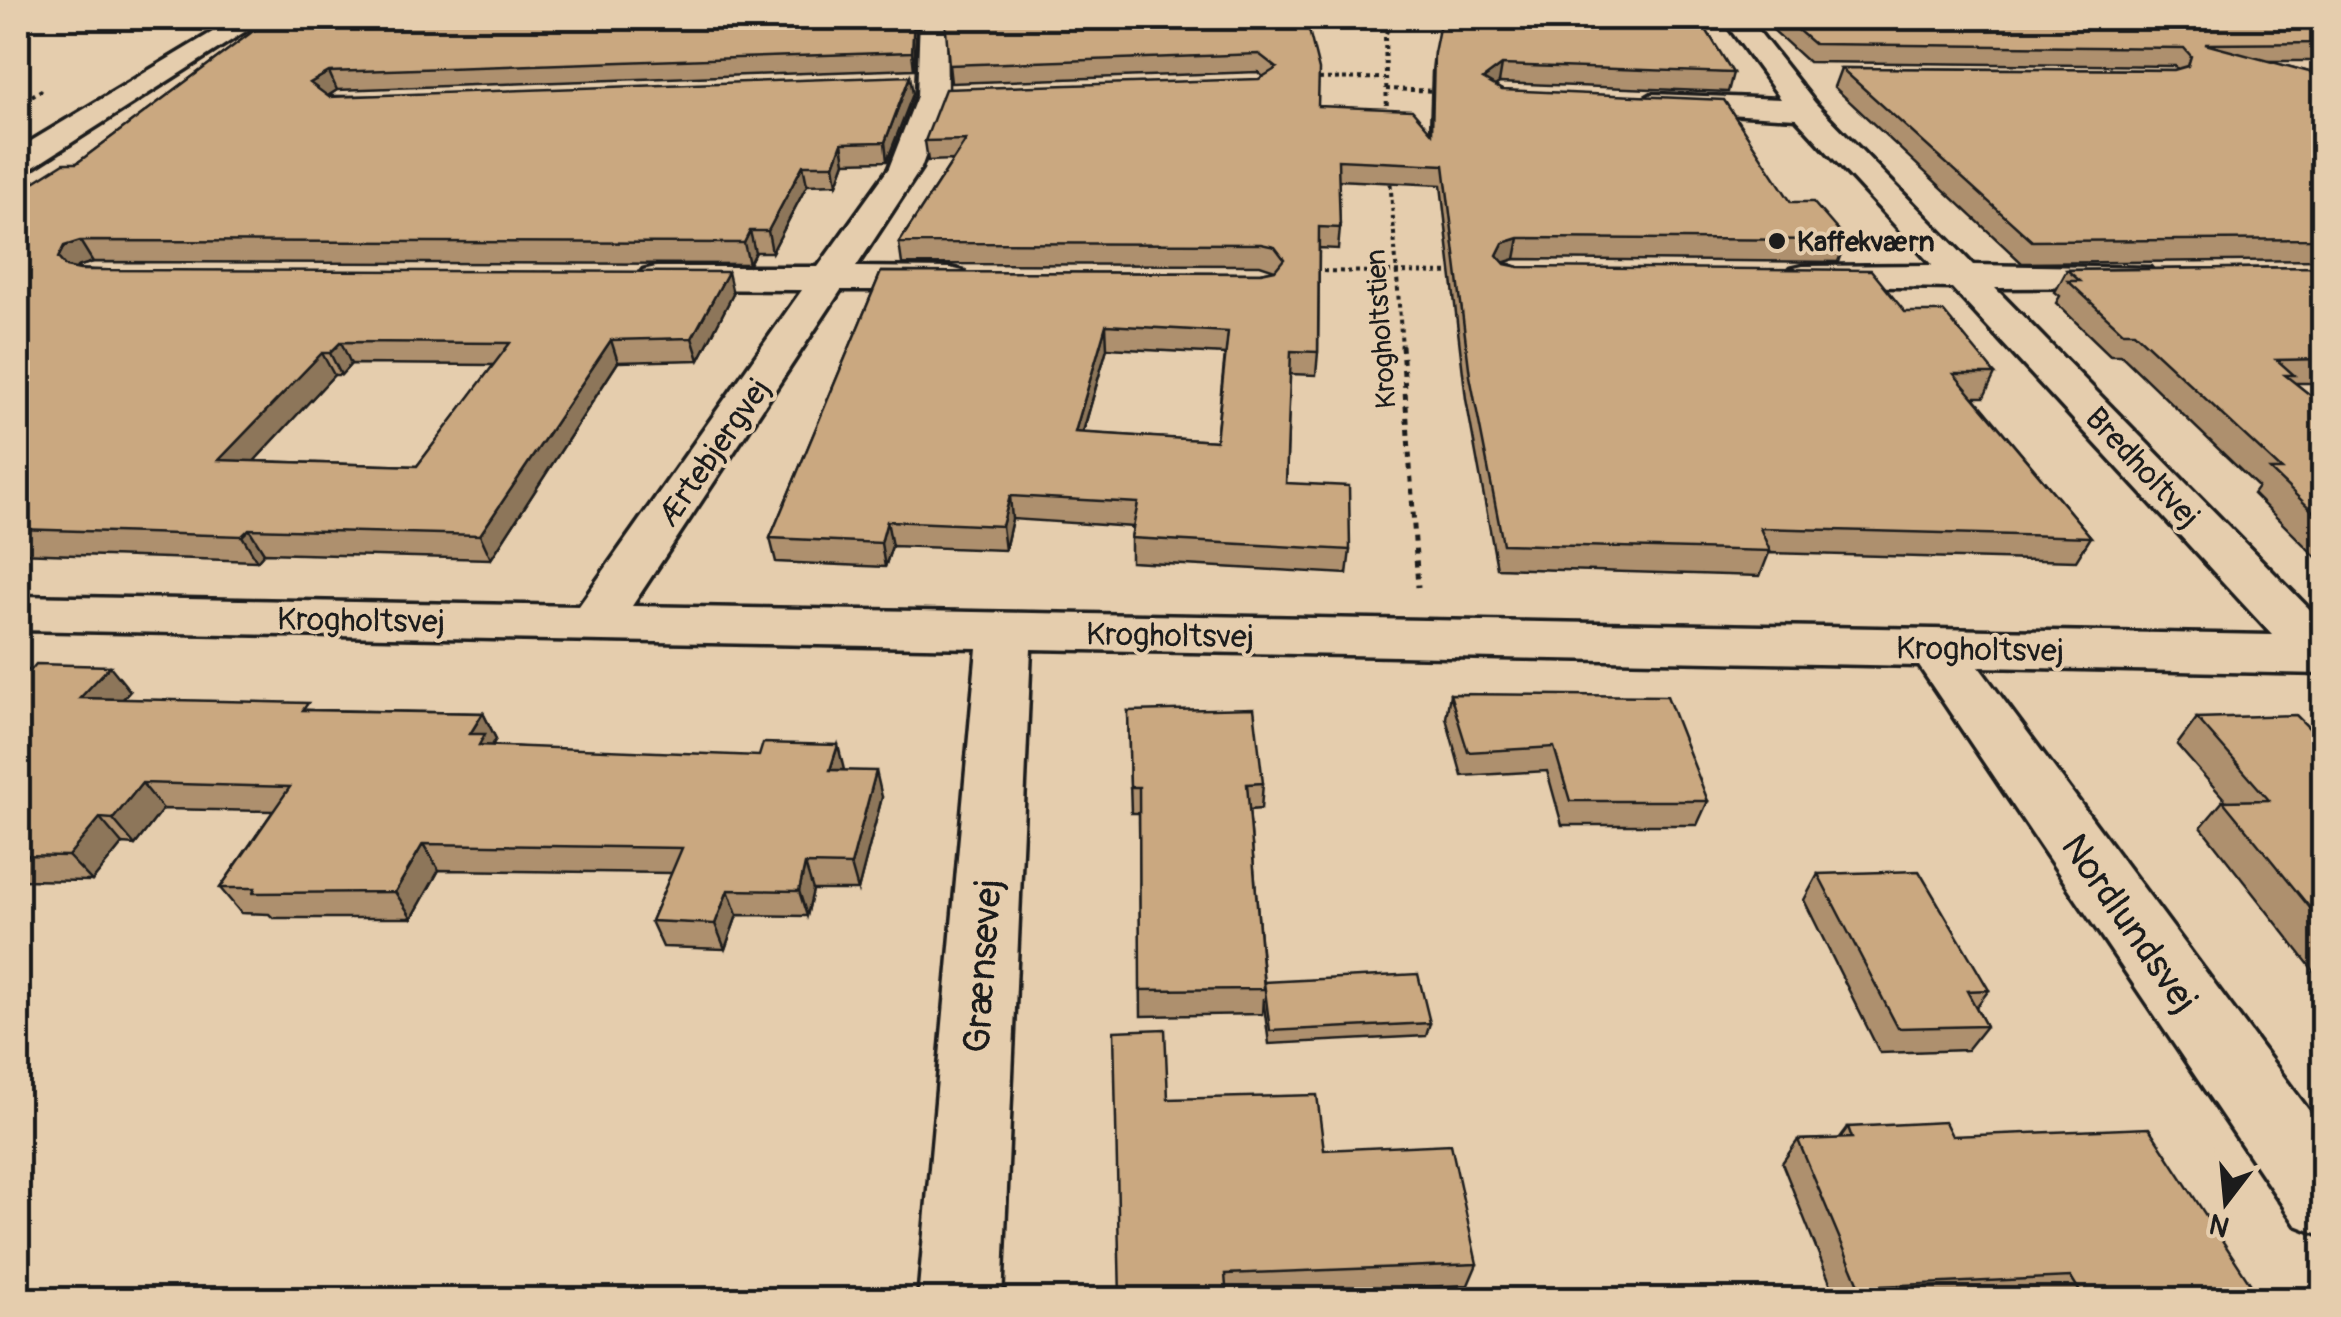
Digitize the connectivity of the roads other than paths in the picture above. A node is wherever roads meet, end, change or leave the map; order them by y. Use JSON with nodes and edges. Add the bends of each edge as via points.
{"nodes":[{"id":1,"x":202,"y":18,"type":"edge"},
{"id":2,"x":253,"y":18,"type":"edge"},
{"id":3,"x":933,"y":18,"type":"edge"},
{"id":4,"x":1736,"y":18,"type":"edge"},
{"id":5,"x":135,"y":57,"type":"dead end"},
{"id":6,"x":1813,"y":92,"type":"junction"},
{"id":7,"x":1615,"y":101,"type":"edge"},
{"id":8,"x":18,"y":163,"type":"edge"},
{"id":9,"x":1760,"y":276,"type":"edge"},
{"id":10,"x":2172,"y":276,"type":"edge"},
{"id":11,"x":618,"y":278,"type":"edge"},
{"id":12,"x":833,"y":278,"type":"junction"},
{"id":13,"x":1964,"y":278,"type":"junction"},
{"id":14,"x":992,"y":279,"type":"edge"},
{"id":15,"x":18,"y":613,"type":"edge"},
{"id":16,"x":593,"y":625,"type":"junction"},
{"id":17,"x":1005,"y":634,"type":"junction"},
{"id":18,"x":1936,"y":649,"type":"junction"},
{"id":19,"x":2323,"y":655,"type":"edge"},
{"id":20,"x":2324,"y":1197,"type":"edge"},
{"id":21,"x":960,"y":1300,"type":"edge"}],
"edges":[{"from":1,"to":5,"type":"street"},
{"from":2,"to":8,"type":"street"},
{"from":3,"to":12,"type":"street","name":"Ærtebjergvej","via":[[933,88],[905,168]]},
{"from":4,"to":6,"type":"street","name":"Bredholtvej","via":[[1774,74]]},
{"from":6,"to":7,"type":"street"},
{"from":6,"to":13,"type":"street","name":"Bredholtvej"},
{"from":9,"to":13,"type":"street"},
{"from":10,"to":13,"type":"street"},
{"from":11,"to":12,"type":"street"},
{"from":12,"to":14,"type":"street"},
{"from":12,"to":16,"type":"street","name":"Ærtebjergvej"},
{"from":13,"to":19,"type":"street","name":"Bredholtvej"},
{"from":15,"to":16,"type":"street","name":"Krogholtsvej"},
{"from":16,"to":17,"type":"street","name":"Krogholtsvej"},
{"from":17,"to":18,"type":"street","name":"Krogholtsvej"},
{"from":17,"to":21,"type":"street","name":"Grænsevej"},
{"from":18,"to":19,"type":"street","name":"Krogholtsvej"},
{"from":18,"to":20,"type":"street","name":"Nordlundsvej"}]}
